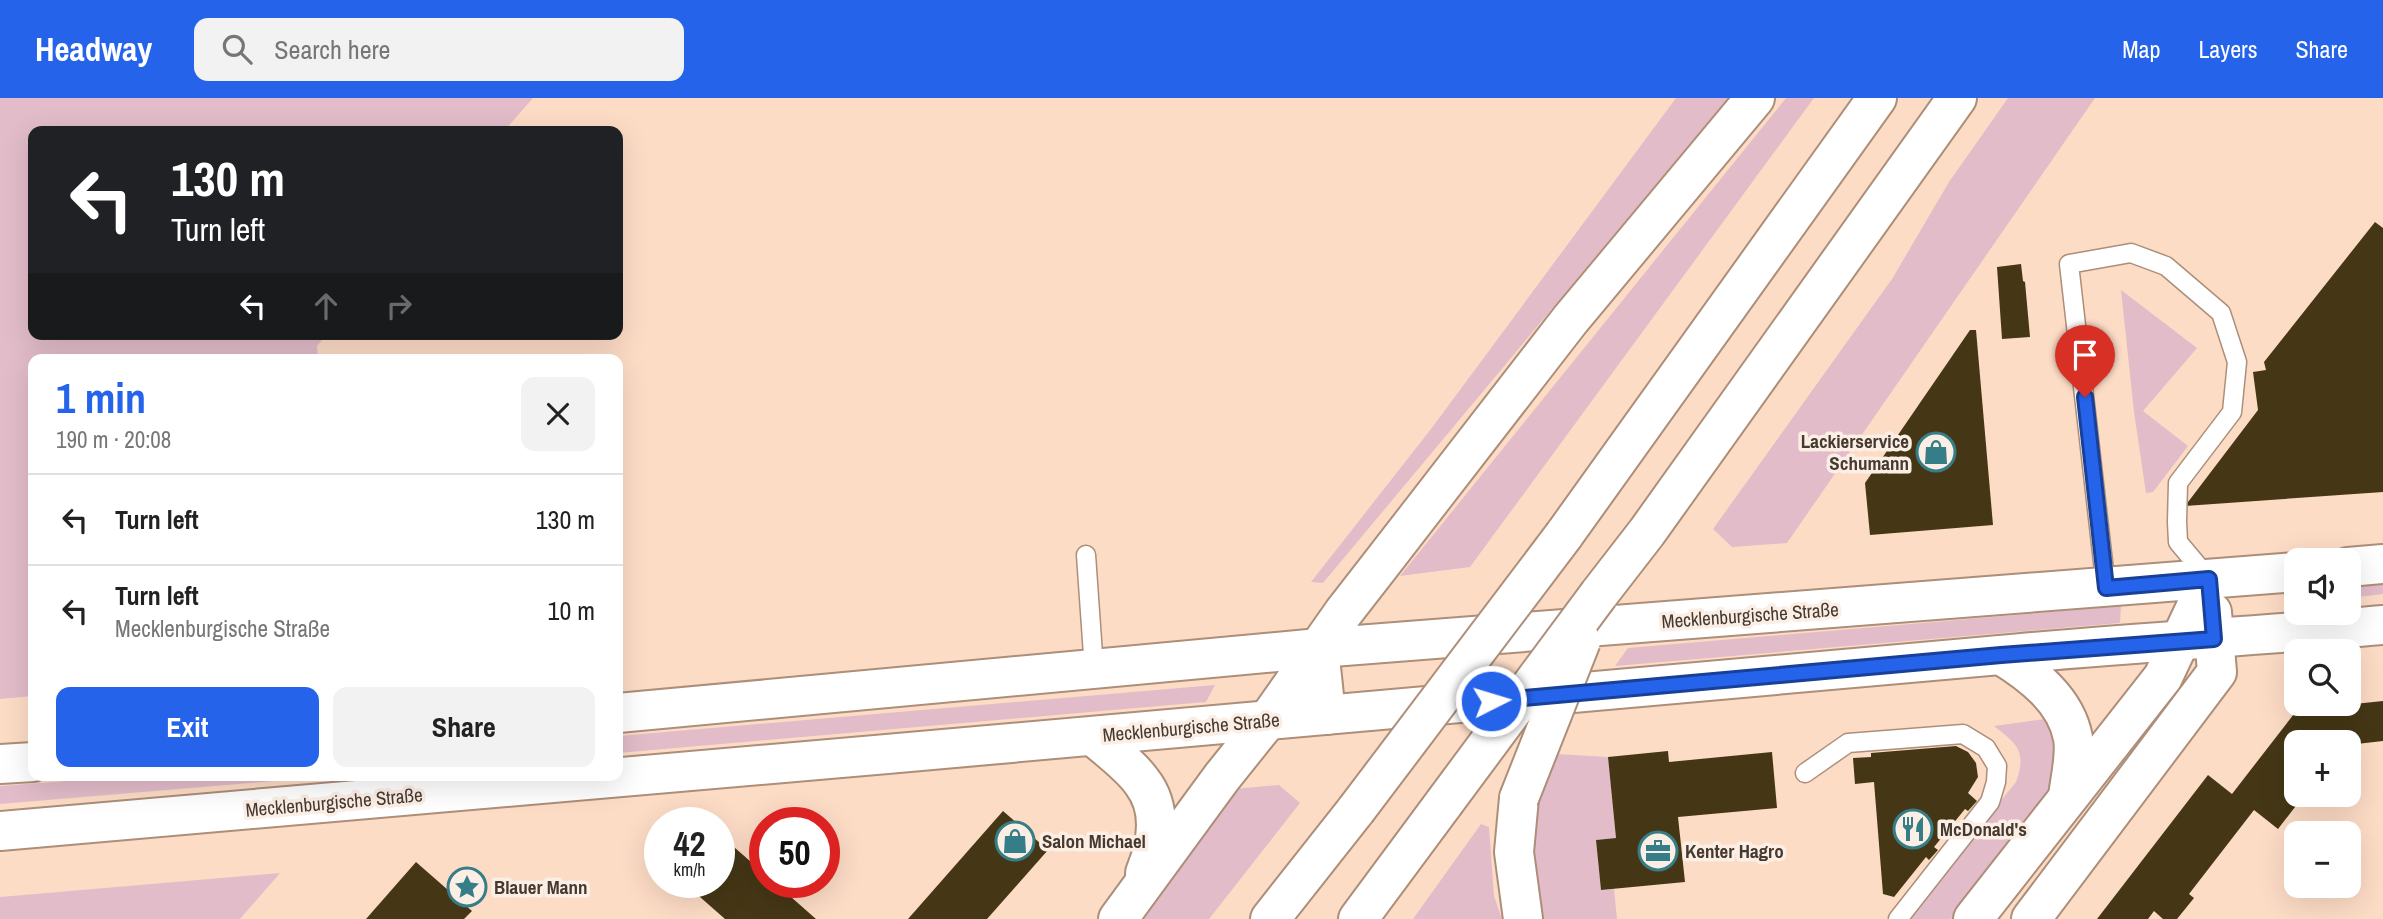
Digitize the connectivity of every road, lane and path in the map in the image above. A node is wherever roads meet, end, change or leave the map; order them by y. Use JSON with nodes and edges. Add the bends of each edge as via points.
{"nodes":[{"id":1,"x":1755,"y":98,"type":"edge"},
{"id":2,"x":1877,"y":98,"type":"edge"},
{"id":3,"x":1957,"y":98,"type":"edge"},
{"id":4,"x":1086,"y":555,"type":"dead end"},
{"id":5,"x":2383,"y":564,"type":"edge"},
{"id":6,"x":2361,"y":566,"type":"edge"},
{"id":7,"x":2284,"y":573,"type":"edge"},
{"id":8,"x":2209,"y":579,"type":"junction"},
{"id":9,"x":2106,"y":588,"type":"junction"},
{"id":10,"x":1599,"y":594,"type":"junction"},
{"id":11,"x":2383,"y":625,"type":"edge"},
{"id":12,"x":2197,"y":640,"type":"junction"},
{"id":13,"x":1319,"y":648,"type":"junction"},
{"id":14,"x":2001,"y":655,"type":"junction"},
{"id":15,"x":1094,"y":669,"type":"junction"},
{"id":16,"x":623,"y":713,"type":"edge"},
{"id":17,"x":1326,"y":715,"type":"junction"},
{"id":18,"x":1267,"y":720,"type":"junction"},
{"id":19,"x":1093,"y":736,"type":"junction"},
{"id":20,"x":28,"y":761,"type":"edge"},
{"id":21,"x":0,"y":764,"type":"edge"},
{"id":22,"x":623,"y":769,"type":"edge"},
{"id":23,"x":1805,"y":773,"type":"dead end"},
{"id":24,"x":461,"y":781,"type":"edge"},
{"id":25,"x":405,"y":785,"type":"edge"},
{"id":26,"x":2068,"y":797,"type":"junction"},
{"id":27,"x":0,"y":831,"type":"edge"},
{"id":28,"x":1128,"y":906,"type":"edge"},
{"id":29,"x":1270,"y":919,"type":"edge"},
{"id":30,"x":1357,"y":919,"type":"edge"},
{"id":31,"x":1523,"y":919,"type":"edge"},
{"id":32,"x":1898,"y":919,"type":"edge"},
{"id":33,"x":1973,"y":919,"type":"edge"},
{"id":34,"x":2031,"y":919,"type":"edge"}],
"edges":[{"from":1,"to":13,"type":"main road","via":[[1570,320]]},
{"from":2,"to":29,"type":"main road","bridge":true,"via":[[1564,535]]},
{"from":3,"to":10,"type":"main road"},
{"from":4,"to":15,"type":"lane"},
{"from":5,"to":6,"type":"main road"},
{"from":7,"to":8,"type":"main road","name":"Mecklenburgische Straße"},
{"from":8,"to":9,"type":"main road","name":"Mecklenburgische Straße"},
{"from":8,"to":9,"type":"lane","via":[[2178,542],[2178,483],[2232,412],[2237,362],[2221,313],[2166,267],[2131,253],[2069,264]]},
{"from":8,"to":12,"type":"main road"},
{"from":9,"to":13,"type":"main road","name":"Mecklenburgische Straße"},
{"from":10,"to":30,"type":"main road","bridge":true},
{"from":10,"to":31,"type":"main road","bridge":true,"via":[[1519,798],[1514,852]]},
{"from":11,"to":12,"type":"main road","name":"Mecklenburgische Straße"},
{"from":12,"to":14,"type":"main road","name":"Mecklenburgische Straße"},
{"from":12,"to":26,"type":"main road"},
{"from":12,"to":34,"type":"main road","via":[[2217,671]]},
{"from":13,"to":15,"type":"main road","name":"Mecklenburgische Straße"},
{"from":13,"to":17,"type":"main road"},
{"from":13,"to":18,"type":"main road"},
{"from":14,"to":17,"type":"main road","name":"Mecklenburgische Straße"},
{"from":14,"to":26,"type":"main road","via":[[2031,673],[2065,714],[2073,740]]},
{"from":15,"to":16,"type":"main road","name":"Mecklenburgische Straße"},
{"from":17,"to":18,"type":"main road","name":"Mecklenburgische Straße"},
{"from":18,"to":19,"type":"main road","name":"Mecklenburgische Straße"},
{"from":18,"to":28,"type":"main road"},
{"from":19,"to":22,"type":"main road","name":"Mecklenburgische Straße"},
{"from":19,"to":28,"type":"main road","via":[[1143,782],[1152,802],[1157,827],[1153,852]]},
{"from":20,"to":21,"type":"main road"},
{"from":23,"to":32,"type":"lane","via":[[1848,743],[1962,734],[1986,748],[1997,766],[1990,802]]},
{"from":24,"to":25,"type":"main road","name":"Mecklenburgische Straße"},
{"from":25,"to":27,"type":"main road","name":"Mecklenburgische Straße"},
{"from":26,"to":33,"type":"main road"}]}
